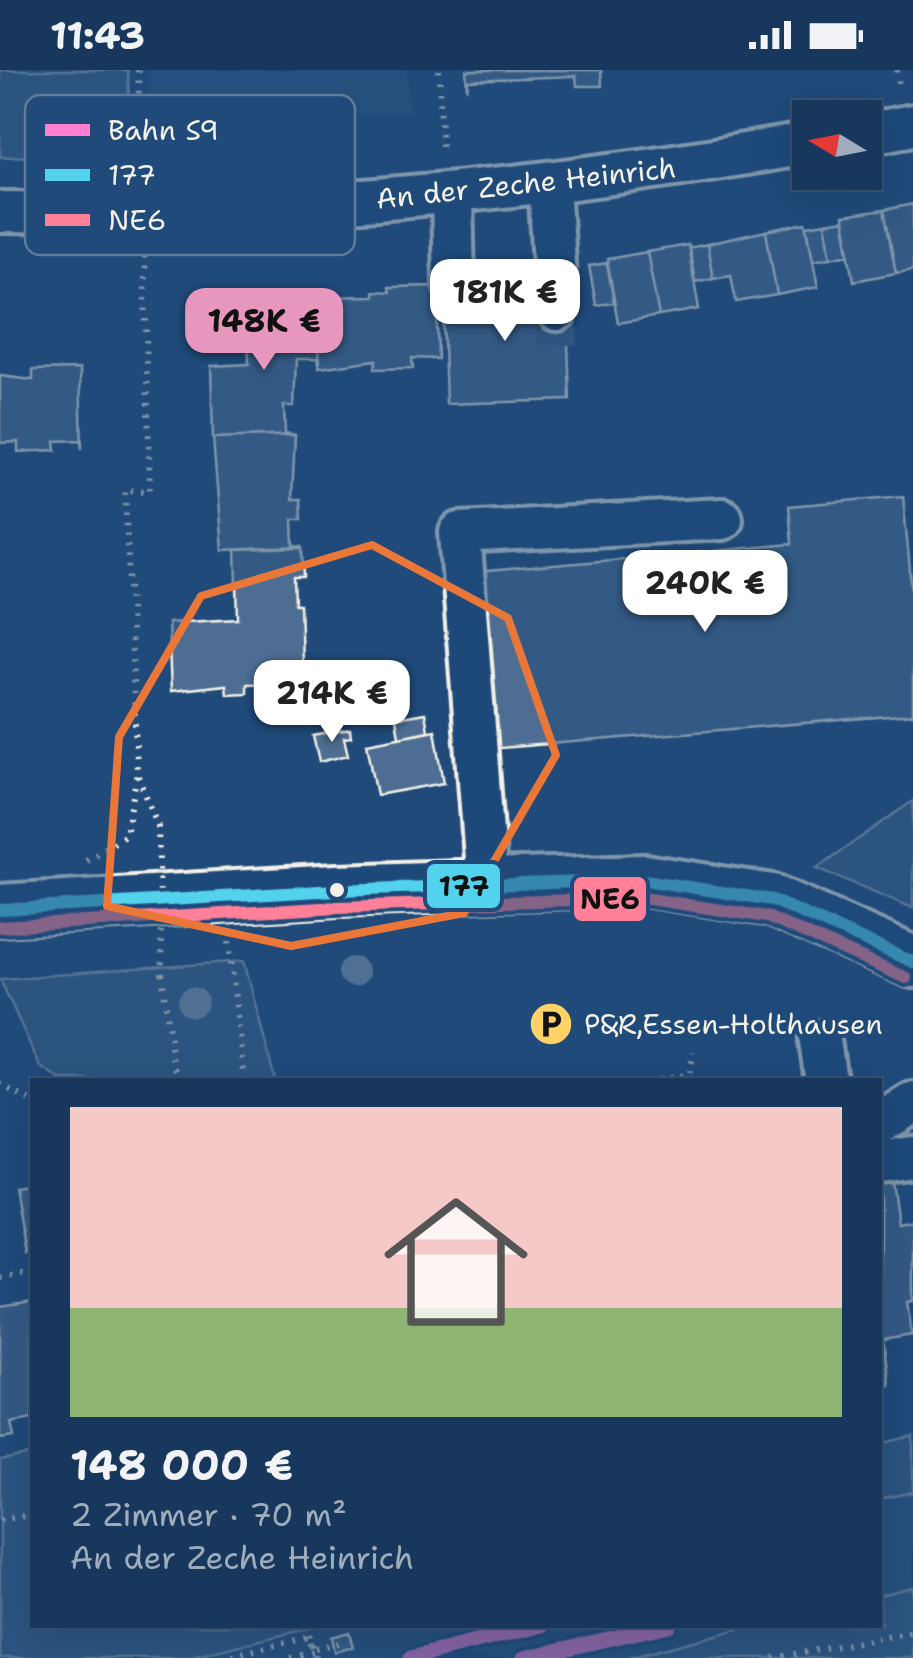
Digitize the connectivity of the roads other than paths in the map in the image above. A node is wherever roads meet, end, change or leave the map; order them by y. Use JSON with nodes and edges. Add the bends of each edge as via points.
{"nodes":[{"id":1,"x":913,"y":125,"type":"edge"},
{"id":2,"x":882,"y":131,"type":"edge"},
{"id":3,"x":792,"y":147,"type":"edge"},
{"id":4,"x":549,"y":186,"type":"junction"},
{"id":5,"x":448,"y":195,"type":"junction"},
{"id":6,"x":355,"y":200,"type":"edge"},
{"id":7,"x":0,"y":212,"type":"edge"},
{"id":8,"x":25,"y":212,"type":"edge"},
{"id":9,"x":454,"y":284,"type":"dead end"},
{"id":10,"x":557,"y":310,"type":"tunnel mouth"},
{"id":11,"x":722,"y":519,"type":"dead end"},
{"id":12,"x":486,"y":884,"type":"junction"},
{"id":13,"x":0,"y":910,"type":"edge"},
{"id":14,"x":913,"y":962,"type":"edge"},
{"id":15,"x":913,"y":1103,"type":"edge"},
{"id":16,"x":882,"y":1122,"type":"edge"},
{"id":17,"x":913,"y":1157,"type":"edge"},
{"id":18,"x":882,"y":1162,"type":"edge"}],
"edges":[{"from":1,"to":2,"type":"street"},
{"from":3,"to":4,"type":"street","name":"An der Zeche Heinrich"},
{"from":4,"to":5,"type":"street","name":"An der Zeche Heinrich"},
{"from":4,"to":10,"type":"street"},
{"from":5,"to":6,"type":"street","name":"An der Zeche Heinrich"},
{"from":5,"to":9,"type":"street"},
{"from":7,"to":8,"type":"street","name":"An der Zeche Heinrich"},
{"from":11,"to":12,"type":"street","via":[[460,533]]},
{"from":12,"to":13,"type":"main road"},
{"from":12,"to":14,"type":"main road","via":[[644,880],[772,900]]},
{"from":15,"to":16,"type":"street"},
{"from":17,"to":18,"type":"street"}]}
